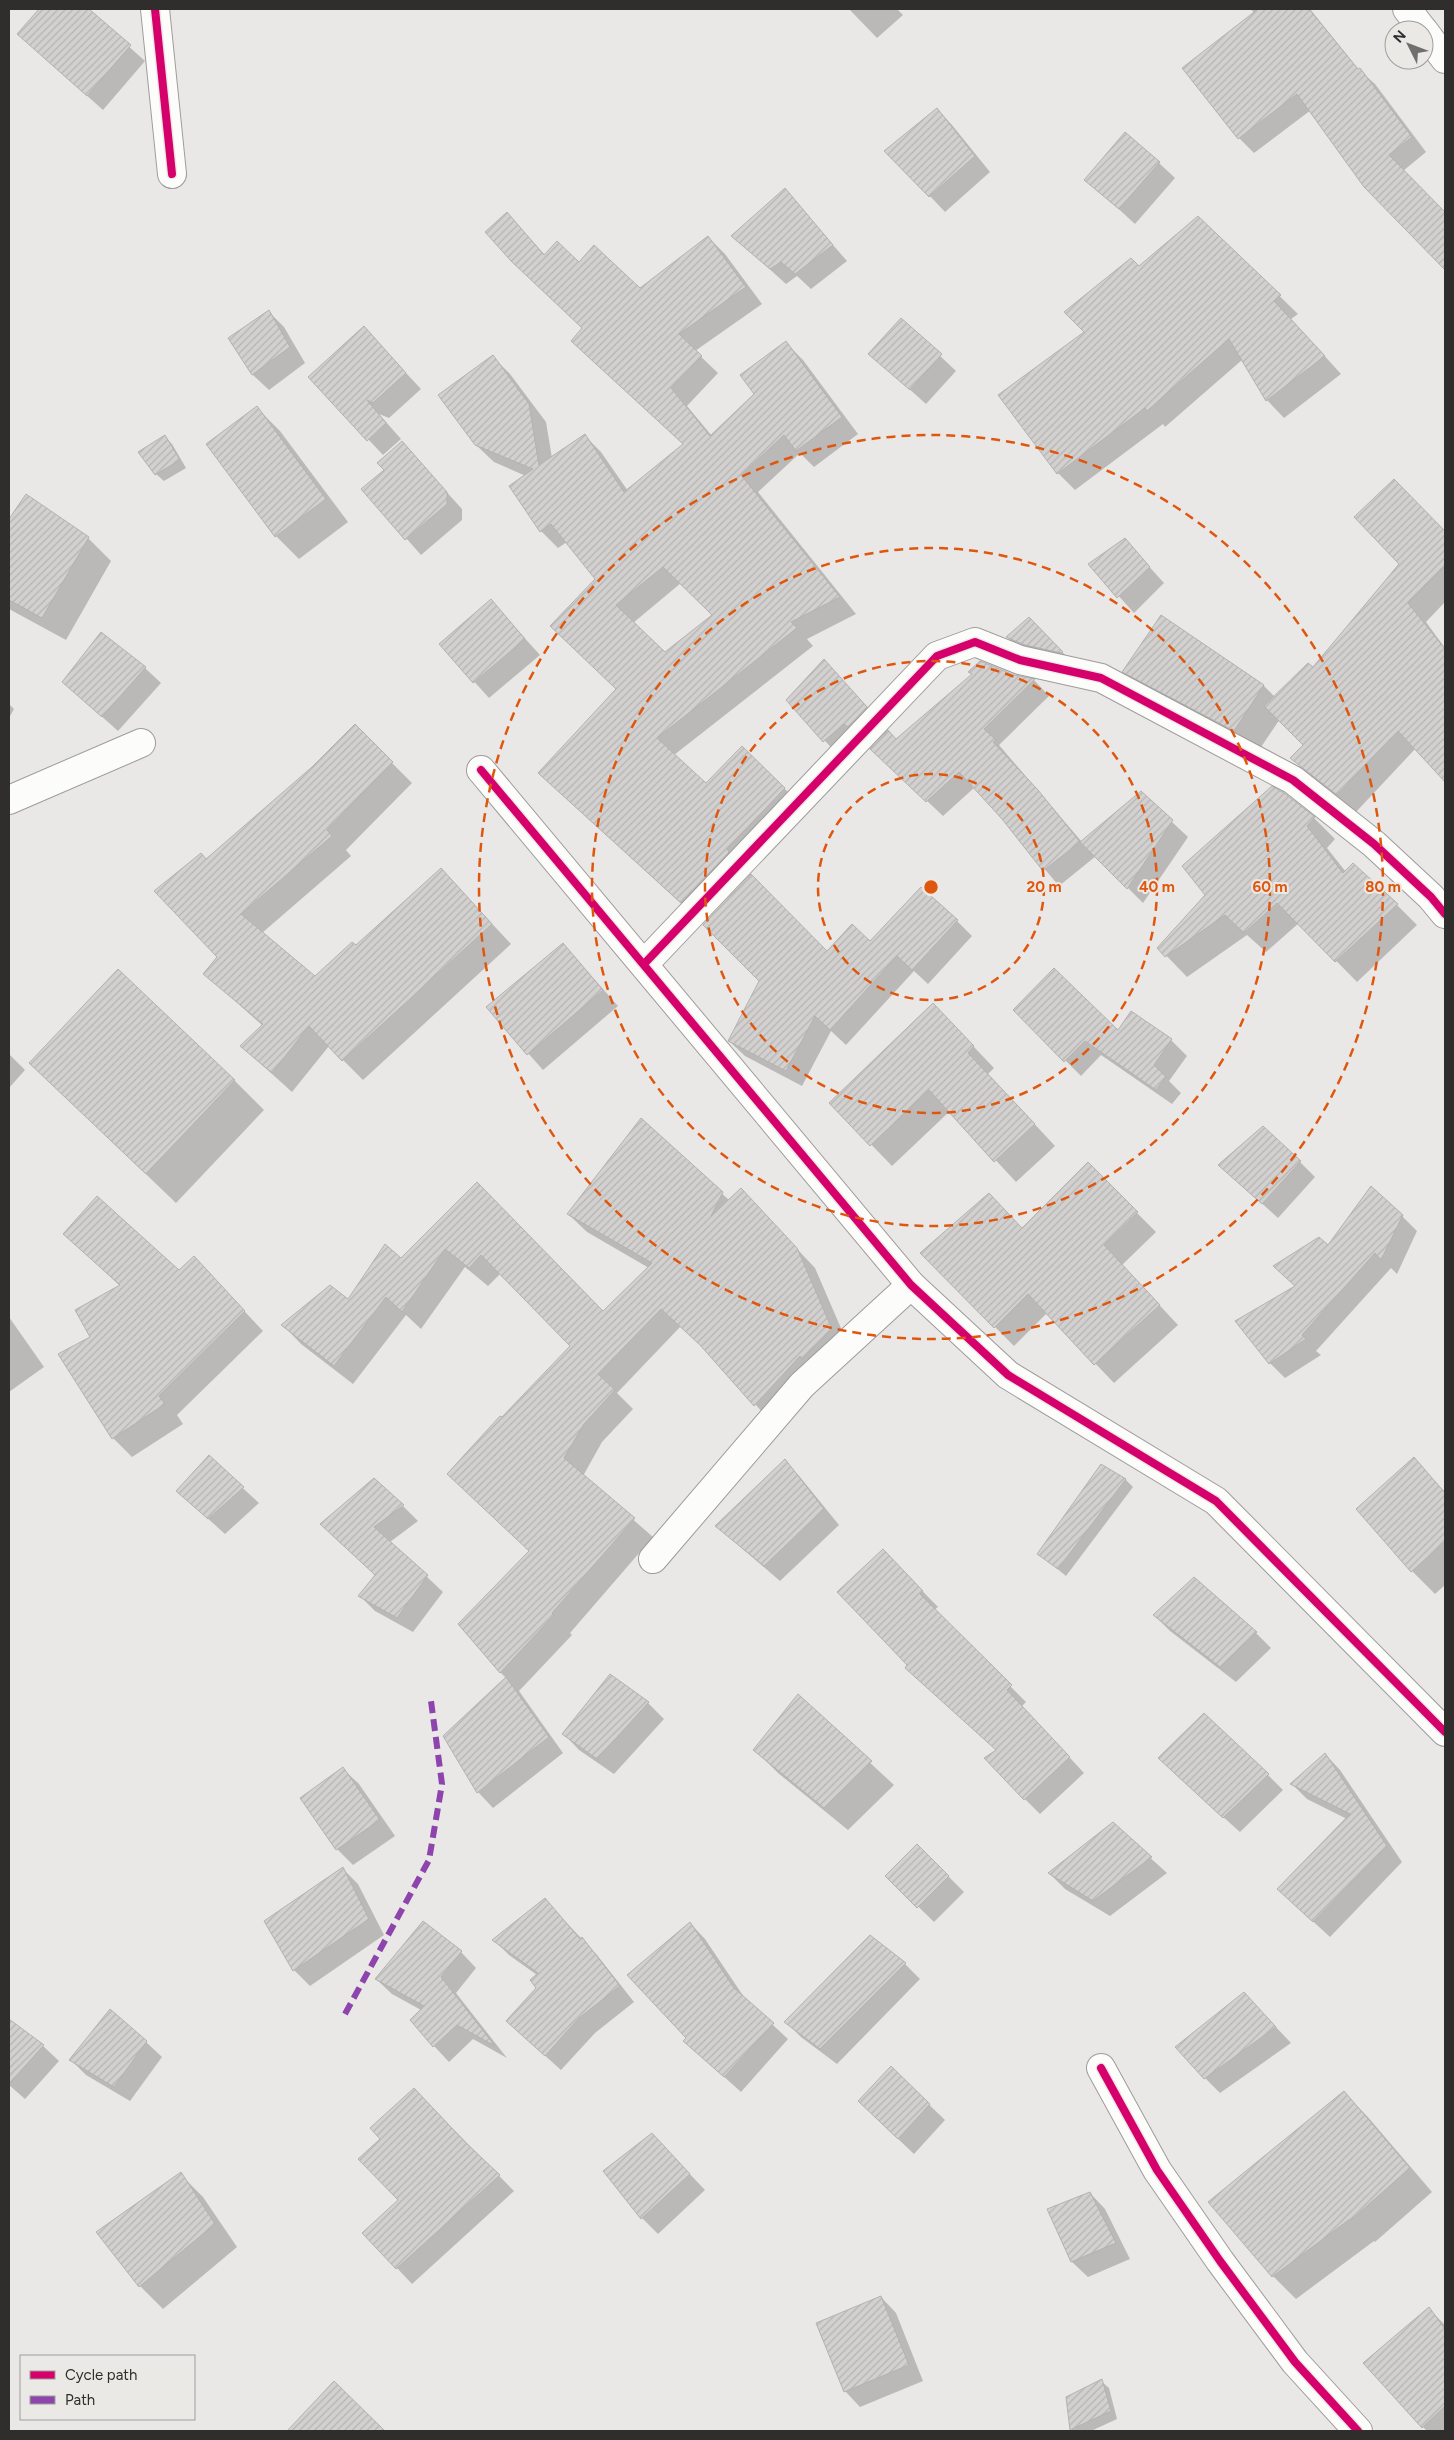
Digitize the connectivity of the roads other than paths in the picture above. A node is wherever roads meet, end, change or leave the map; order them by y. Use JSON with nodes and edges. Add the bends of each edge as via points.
{"nodes":[{"id":1,"x":155,"y":9,"type":"edge"},
{"id":2,"x":1407,"y":9,"type":"edge"},
{"id":3,"x":1416,"y":20,"type":"edge"},
{"id":4,"x":1434,"y":44,"type":"edge"},
{"id":5,"x":1445,"y":59,"type":"edge"},
{"id":6,"x":172,"y":174,"type":"dead end"},
{"id":7,"x":140,"y":743,"type":"dead end"},
{"id":8,"x":481,"y":770,"type":"dead end"},
{"id":9,"x":9,"y":800,"type":"edge"},
{"id":10,"x":1445,"y":914,"type":"edge"},
{"id":11,"x":644,"y":964,"type":"junction"},
{"id":12,"x":911,"y":1285,"type":"junction"},
{"id":13,"x":653,"y":1559,"type":"dead end"},
{"id":14,"x":1445,"y":1732,"type":"edge"},
{"id":15,"x":1101,"y":2068,"type":"dead end"},
{"id":16,"x":1358,"y":2431,"type":"edge"}],
"edges":[{"from":1,"to":6,"type":"street"},
{"from":2,"to":3,"type":"street"},
{"from":4,"to":5,"type":"street"},
{"from":7,"to":9,"type":"street"},
{"from":8,"to":11,"type":"street"},
{"from":10,"to":11,"type":"street","via":[[1374,844],[1293,780],[1101,678],[1020,660],[975,642],[937,656]]},
{"from":11,"to":12,"type":"street"},
{"from":12,"to":13,"type":"street","via":[[802,1385]]},
{"from":12,"to":14,"type":"street","via":[[1008,1375],[1216,1501]]},
{"from":15,"to":16,"type":"street","via":[[1157,2170],[1220,2261],[1295,2362]]}]}
